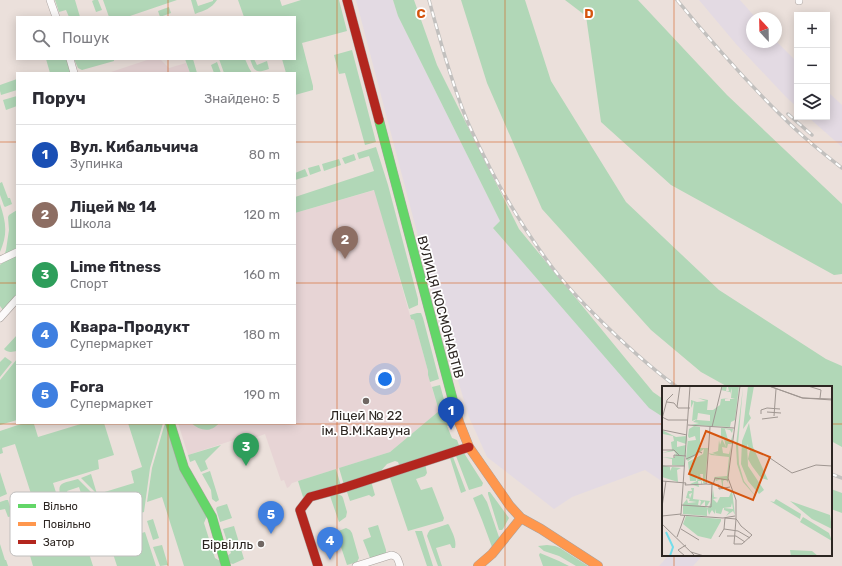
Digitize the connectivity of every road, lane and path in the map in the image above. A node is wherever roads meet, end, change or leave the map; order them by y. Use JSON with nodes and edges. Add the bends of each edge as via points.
{"nodes":[{"id":1,"x":50,"y":0,"type":"edge"},
{"id":2,"x":347,"y":0,"type":"edge"},
{"id":3,"x":56,"y":16,"type":"edge"},
{"id":4,"x":70,"y":60,"type":"edge"},
{"id":5,"x":74,"y":72,"type":"edge"},
{"id":6,"x":16,"y":252,"type":"edge"},
{"id":7,"x":0,"y":260,"type":"edge"},
{"id":8,"x":16,"y":300,"type":"edge"},
{"id":9,"x":0,"y":318,"type":"edge"},
{"id":10,"x":170,"y":424,"type":"edge"},
{"id":11,"x":469,"y":447,"type":"junction"},
{"id":12,"x":521,"y":518,"type":"junction"},
{"id":13,"x":226,"y":566,"type":"edge"},
{"id":14,"x":318,"y":566,"type":"edge"},
{"id":15,"x":356,"y":566,"type":"edge"},
{"id":16,"x":400,"y":566,"type":"edge"},
{"id":17,"x":478,"y":566,"type":"edge"},
{"id":18,"x":598,"y":566,"type":"edge"}],
"edges":[{"from":1,"to":3,"type":"street"},
{"from":2,"to":11,"type":"street","name":"ВУЛИЦЯ КОСМОНАВТІВ","via":[[456,414]]},
{"from":4,"to":5,"type":"street"},
{"from":6,"to":7,"type":"street"},
{"from":8,"to":9,"type":"street"},
{"from":10,"to":13,"type":"street","via":[[184,468],[212,518]]},
{"from":11,"to":12,"type":"street","name":"ВУЛИЦЯ КОСМОНАВТІВ"},
{"from":11,"to":14,"type":"street","via":[[343,488],[310,496],[300,510]]},
{"from":12,"to":17,"type":"street","via":[[492,554]]},
{"from":12,"to":18,"type":"street","name":"ВУЛИЦЯ КОСМОНАВТІВ"},
{"from":15,"to":16,"type":"street","via":[[391,555],[397,558]]}]}
